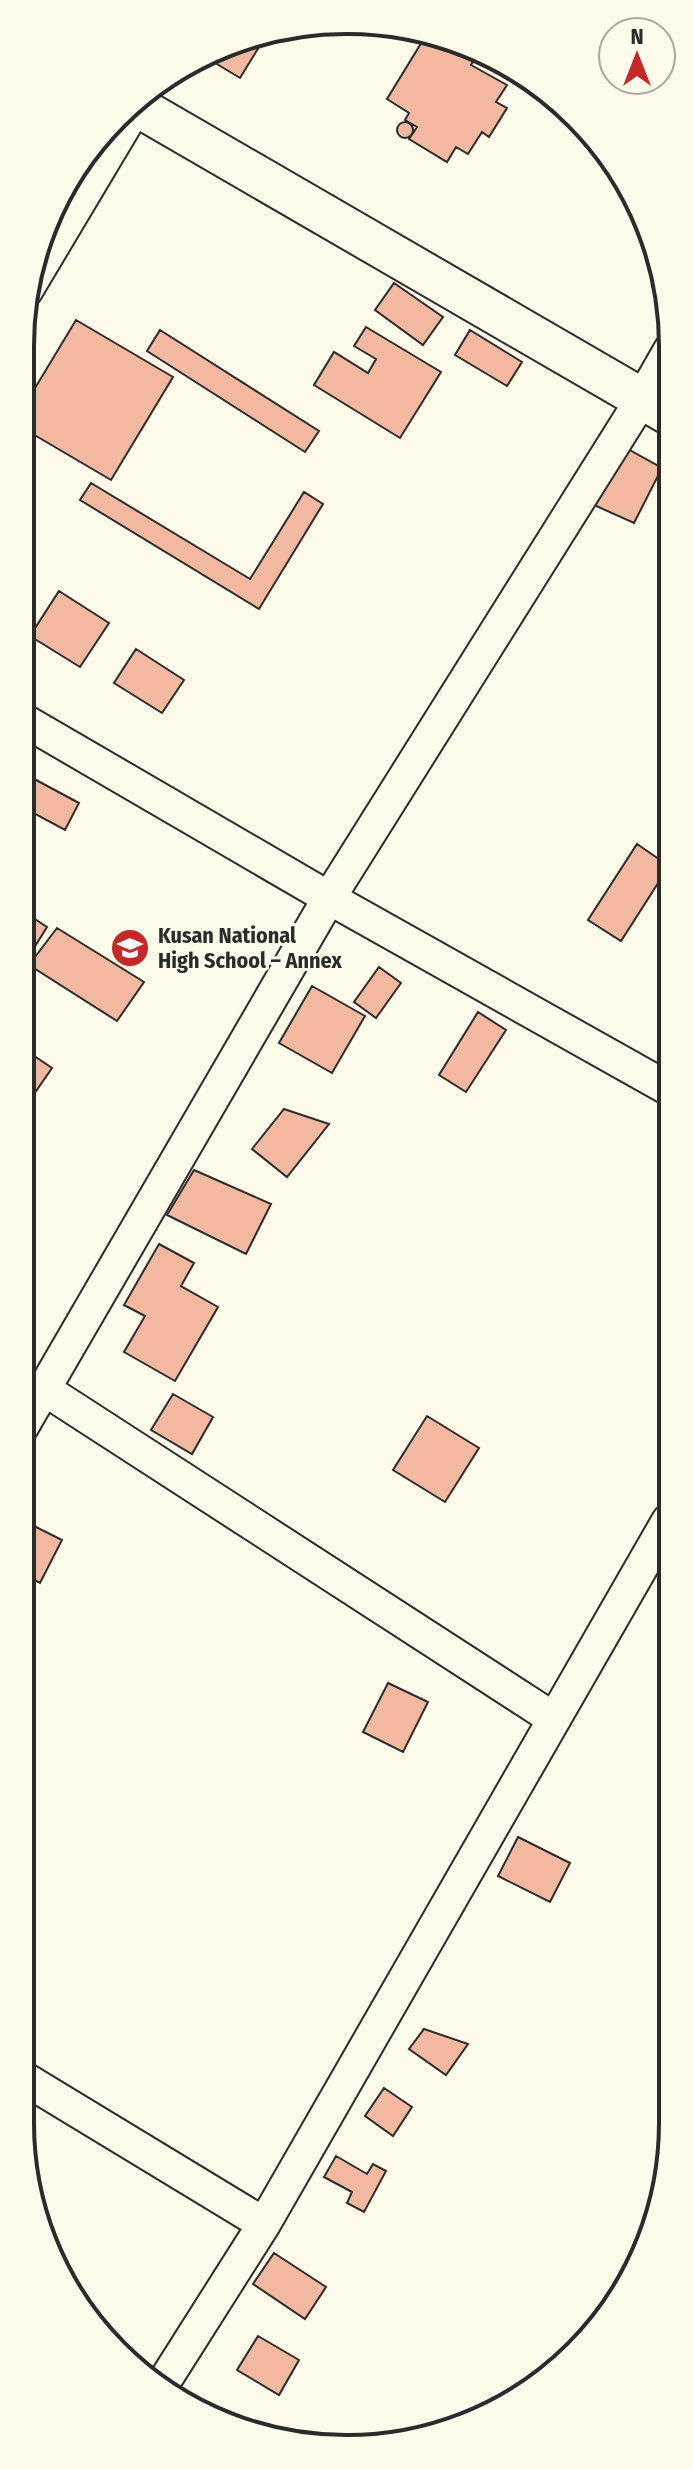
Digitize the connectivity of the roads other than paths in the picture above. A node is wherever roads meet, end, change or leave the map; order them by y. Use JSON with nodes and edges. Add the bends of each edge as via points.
{"nodes":[{"id":1,"x":144,"y":108,"type":"edge"},
{"id":2,"x":121,"y":131,"type":"edge"},
{"id":3,"x":49,"y":252,"type":"edge"},
{"id":4,"x":656,"y":407,"type":"edge"},
{"id":5,"x":34,"y":726,"type":"edge"},
{"id":6,"x":329,"y":898,"type":"junction"},
{"id":7,"x":659,"y":1083,"type":"edge"},
{"id":8,"x":44,"y":1389,"type":"junction"},
{"id":9,"x":34,"y":1406,"type":"edge"},
{"id":10,"x":659,"y":1537,"type":"edge"},
{"id":11,"x":554,"y":1719,"type":"junction"},
{"id":12,"x":34,"y":2084,"type":"edge"},
{"id":13,"x":264,"y":2224,"type":"junction"},
{"id":14,"x":167,"y":2378,"type":"edge"}],
"edges":[{"from":1,"to":4,"type":"street"},
{"from":2,"to":3,"type":"street"},
{"from":4,"to":6,"type":"street"},
{"from":5,"to":6,"type":"street"},
{"from":6,"to":7,"type":"street"},
{"from":6,"to":8,"type":"street"},
{"from":8,"to":9,"type":"street"},
{"from":8,"to":11,"type":"street"},
{"from":10,"to":11,"type":"street"},
{"from":11,"to":13,"type":"street"},
{"from":12,"to":13,"type":"street"},
{"from":13,"to":14,"type":"street"}]}
